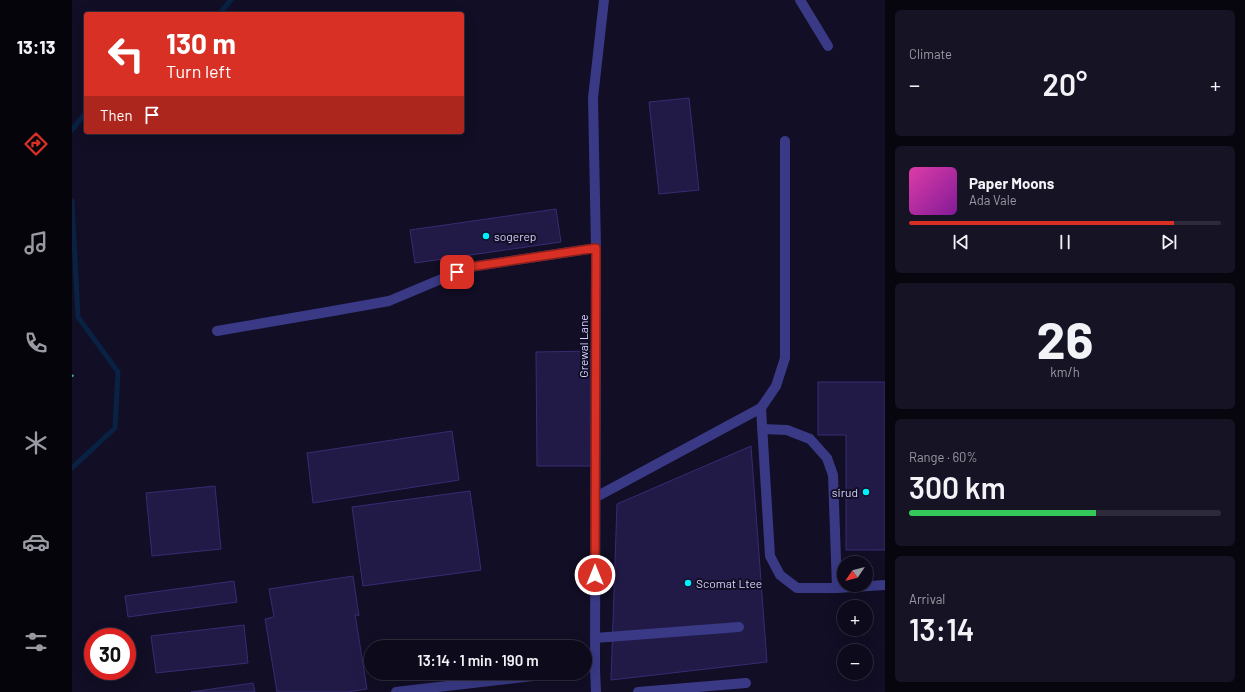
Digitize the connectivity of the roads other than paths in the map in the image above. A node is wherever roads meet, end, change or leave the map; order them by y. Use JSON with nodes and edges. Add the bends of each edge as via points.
{"nodes":[{"id":1,"x":604,"y":0,"type":"edge"},
{"id":2,"x":800,"y":0,"type":"edge"},
{"id":3,"x":828,"y":46,"type":"dead end"},
{"id":4,"x":785,"y":141,"type":"dead end"},
{"id":5,"x":596,"y":248,"type":"junction"},
{"id":6,"x":217,"y":330,"type":"dead end"},
{"id":7,"x":761,"y":408,"type":"junction"},
{"id":8,"x":762,"y":429,"type":"junction"},
{"id":9,"x":596,"y":497,"type":"junction"},
{"id":10,"x":885,"y":585,"type":"edge"},
{"id":11,"x":873,"y":586,"type":"edge"},
{"id":12,"x":837,"y":588,"type":"joint"},
{"id":13,"x":739,"y":627,"type":"dead end"},
{"id":14,"x":595,"y":638,"type":"junction"},
{"id":15,"x":592,"y":657,"type":"edge"},
{"id":16,"x":592,"y":677,"type":"edge"},
{"id":17,"x":498,"y":680,"type":"edge"},
{"id":18,"x":746,"y":683,"type":"dead end"},
{"id":19,"x":396,"y":692,"type":"edge"},
{"id":20,"x":596,"y":692,"type":"edge"},
{"id":21,"x":638,"y":692,"type":"edge"}],
"edges":[{"from":1,"to":5,"type":"street","name":"Grewal Lane","via":[[593,98]]},
{"from":2,"to":3,"type":"street"},
{"from":4,"to":7,"type":"street","via":[[785,358],[776,386]]},
{"from":5,"to":6,"type":"street","via":[[470,267],[388,301]]},
{"from":5,"to":9,"type":"street","name":"Grewal Lane"},
{"from":7,"to":8,"type":"street"},
{"from":7,"to":9,"type":"street"},
{"from":8,"to":12,"type":"street","via":[[788,430],[810,439],[827,458],[833,475]]},
{"from":8,"to":12,"type":"street","via":[[770,556],[780,575],[797,588]]},
{"from":9,"to":14,"type":"street","name":"Grewal Lane"},
{"from":10,"to":11,"type":"street"},
{"from":13,"to":14,"type":"street"},
{"from":14,"to":15,"type":"street","name":"Grewal Lane"},
{"from":16,"to":20,"type":"street","name":"Grewal Lane"},
{"from":17,"to":19,"type":"street"},
{"from":18,"to":21,"type":"street"}]}
